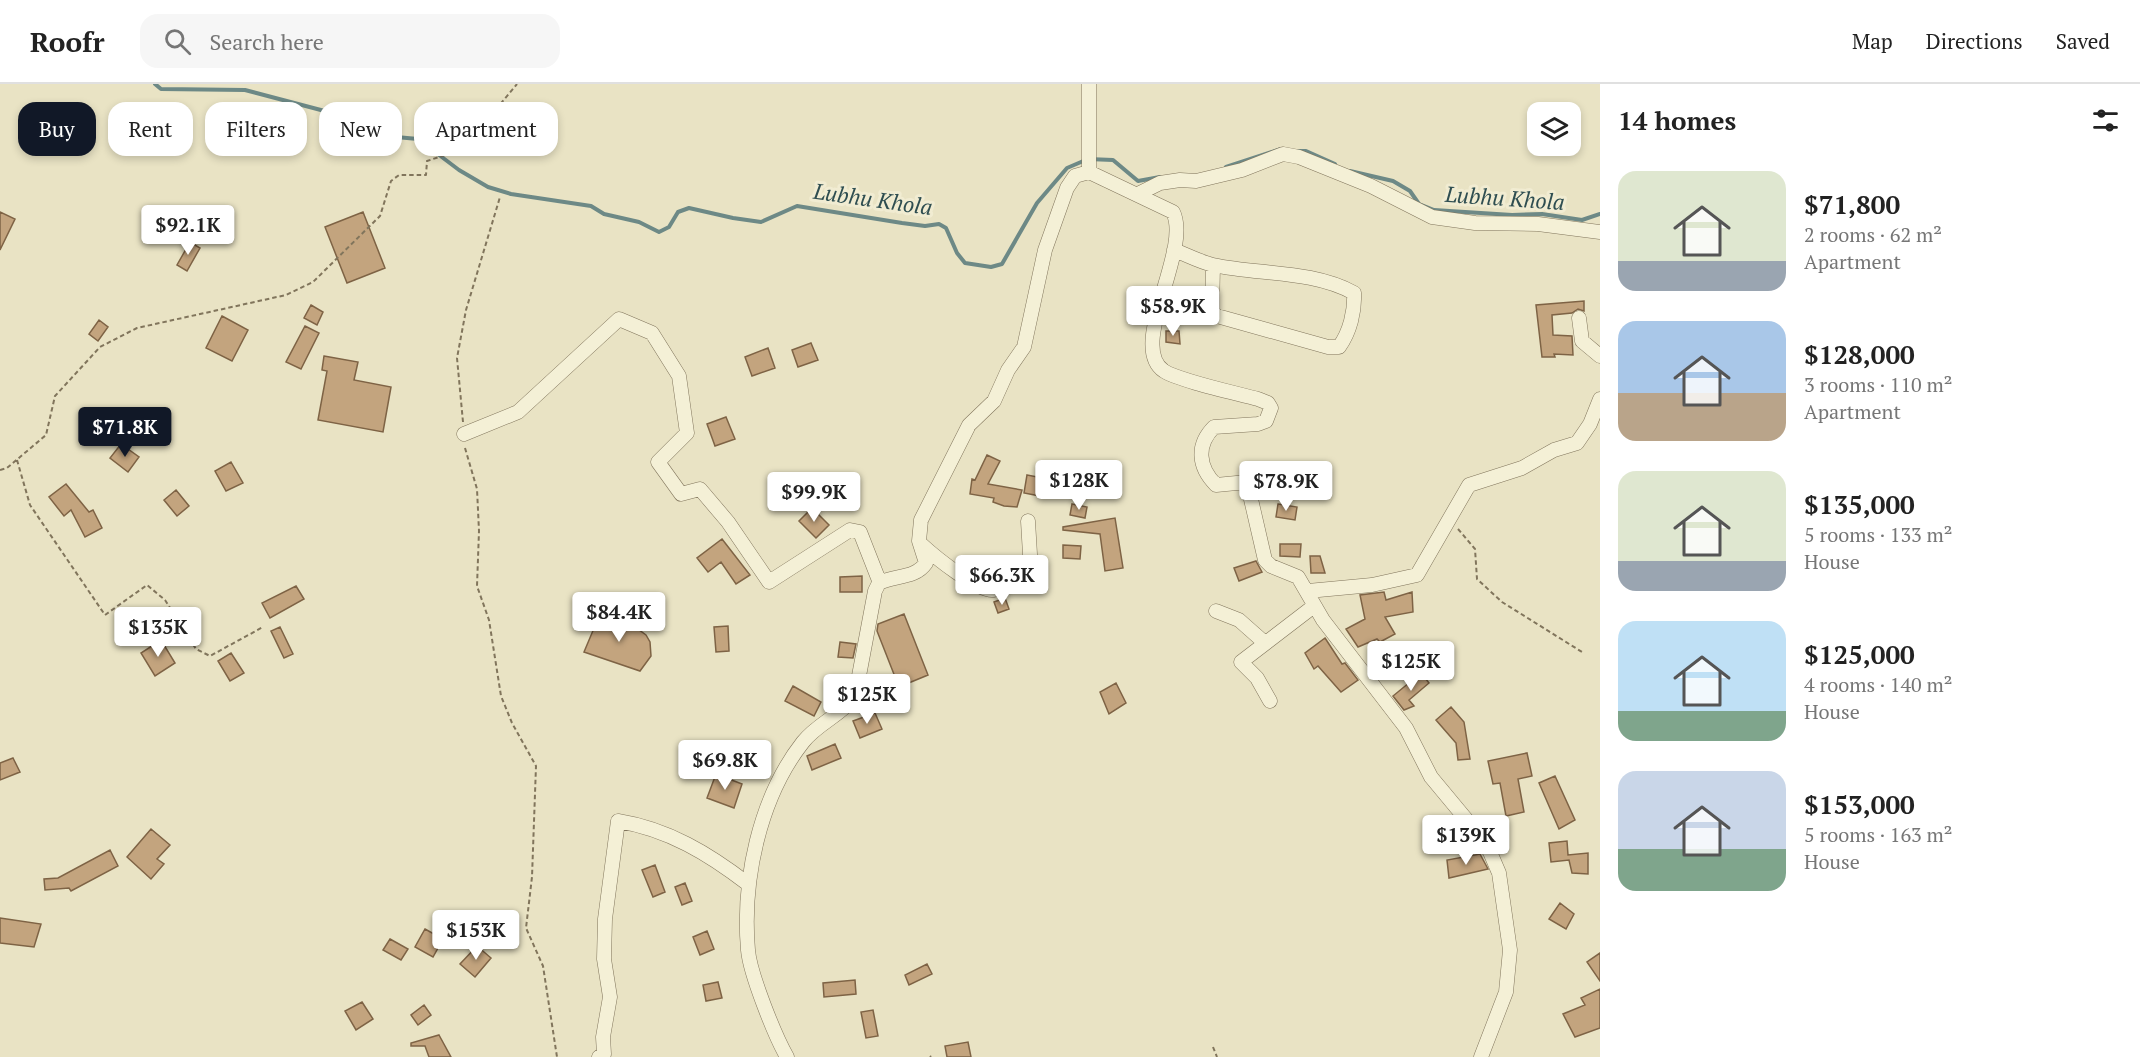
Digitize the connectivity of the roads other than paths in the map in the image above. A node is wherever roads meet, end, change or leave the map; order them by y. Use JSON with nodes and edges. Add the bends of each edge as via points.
{"nodes":[{"id":1,"x":1089,"y":84,"type":"edge"},
{"id":2,"x":1089,"y":162,"type":"junction"},
{"id":3,"x":1140,"y":193,"type":"junction"},
{"id":4,"x":1600,"y":232,"type":"edge"},
{"id":5,"x":1174,"y":250,"type":"junction"},
{"id":6,"x":1213,"y":265,"type":"junction"},
{"id":7,"x":1579,"y":318,"type":"dead end"},
{"id":8,"x":1600,"y":356,"type":"edge"},
{"id":9,"x":1600,"y":399,"type":"edge"},
{"id":10,"x":464,"y":434,"type":"road end"},
{"id":11,"x":1028,"y":522,"type":"dead end"},
{"id":12,"x":918,"y":541,"type":"junction"},
{"id":13,"x":880,"y":583,"type":"junction"},
{"id":14,"x":1308,"y":591,"type":"junction"},
{"id":15,"x":1314,"y":606,"type":"junction"},
{"id":16,"x":1216,"y":611,"type":"dead end"},
{"id":17,"x":1265,"y":643,"type":"junction"},
{"id":18,"x":1270,"y":701,"type":"dead end"},
{"id":19,"x":748,"y":884,"type":"junction"},
{"id":20,"x":598,"y":1057,"type":"edge"},
{"id":21,"x":787,"y":1057,"type":"edge"},
{"id":22,"x":1481,"y":1057,"type":"edge"}],
"edges":[{"from":1,"to":2,"type":"street"},
{"from":2,"to":3,"type":"street"},
{"from":2,"to":12,"type":"street","via":[[1067,188],[1045,250],[1024,347],[994,401],[969,425],[921,520]]},
{"from":3,"to":4,"type":"street","via":[[1160,183],[1196,181],[1242,170],[1283,154],[1371,186],[1432,217],[1475,224],[1538,224]]},
{"from":3,"to":5,"type":"street","via":[[1173,212],[1178,221]]},
{"from":5,"to":6,"type":"street"},
{"from":5,"to":14,"type":"street","via":[[1152,338],[1155,362],[1167,373],[1268,403],[1271,414],[1266,421],[1214,427],[1207,434],[1200,456],[1216,485],[1247,482],[1265,560],[1298,577]]},
{"from":6,"to":6,"type":"street","via":[[1272,272],[1343,287],[1354,293],[1345,339],[1339,346],[1328,347],[1217,316],[1212,312]]},
{"from":7,"to":8,"type":"street","via":[[1582,341]]},
{"from":9,"to":14,"type":"street","via":[[1577,442],[1521,468],[1469,485],[1416,575],[1372,585]]},
{"from":10,"to":13,"type":"street","via":[[518,412],[619,319],[652,333],[679,376],[687,433],[658,462],[681,494],[700,489],[769,582],[850,530],[860,532],[867,544]]},
{"from":11,"to":12,"type":"street","via":[[1031,571],[993,590],[983,589],[947,568]]},
{"from":12,"to":13,"type":"street","via":[[926,563],[921,570]]},
{"from":13,"to":19,"type":"street","via":[[875,591],[855,698],[805,740],[784,772],[768,807]]},
{"from":14,"to":15,"type":"street"},
{"from":15,"to":17,"type":"street"},
{"from":15,"to":22,"type":"street","via":[[1406,728],[1431,777],[1480,836],[1498,873],[1510,950],[1506,992]]},
{"from":16,"to":17,"type":"street","via":[[1239,620]]},
{"from":17,"to":18,"type":"street","via":[[1241,662],[1257,678]]},
{"from":19,"to":20,"type":"street","via":[[693,846],[618,821],[605,919],[604,959],[610,1009],[603,1037],[604,1054]]},
{"from":19,"to":21,"type":"street","via":[[748,952],[777,1039]]}]}
